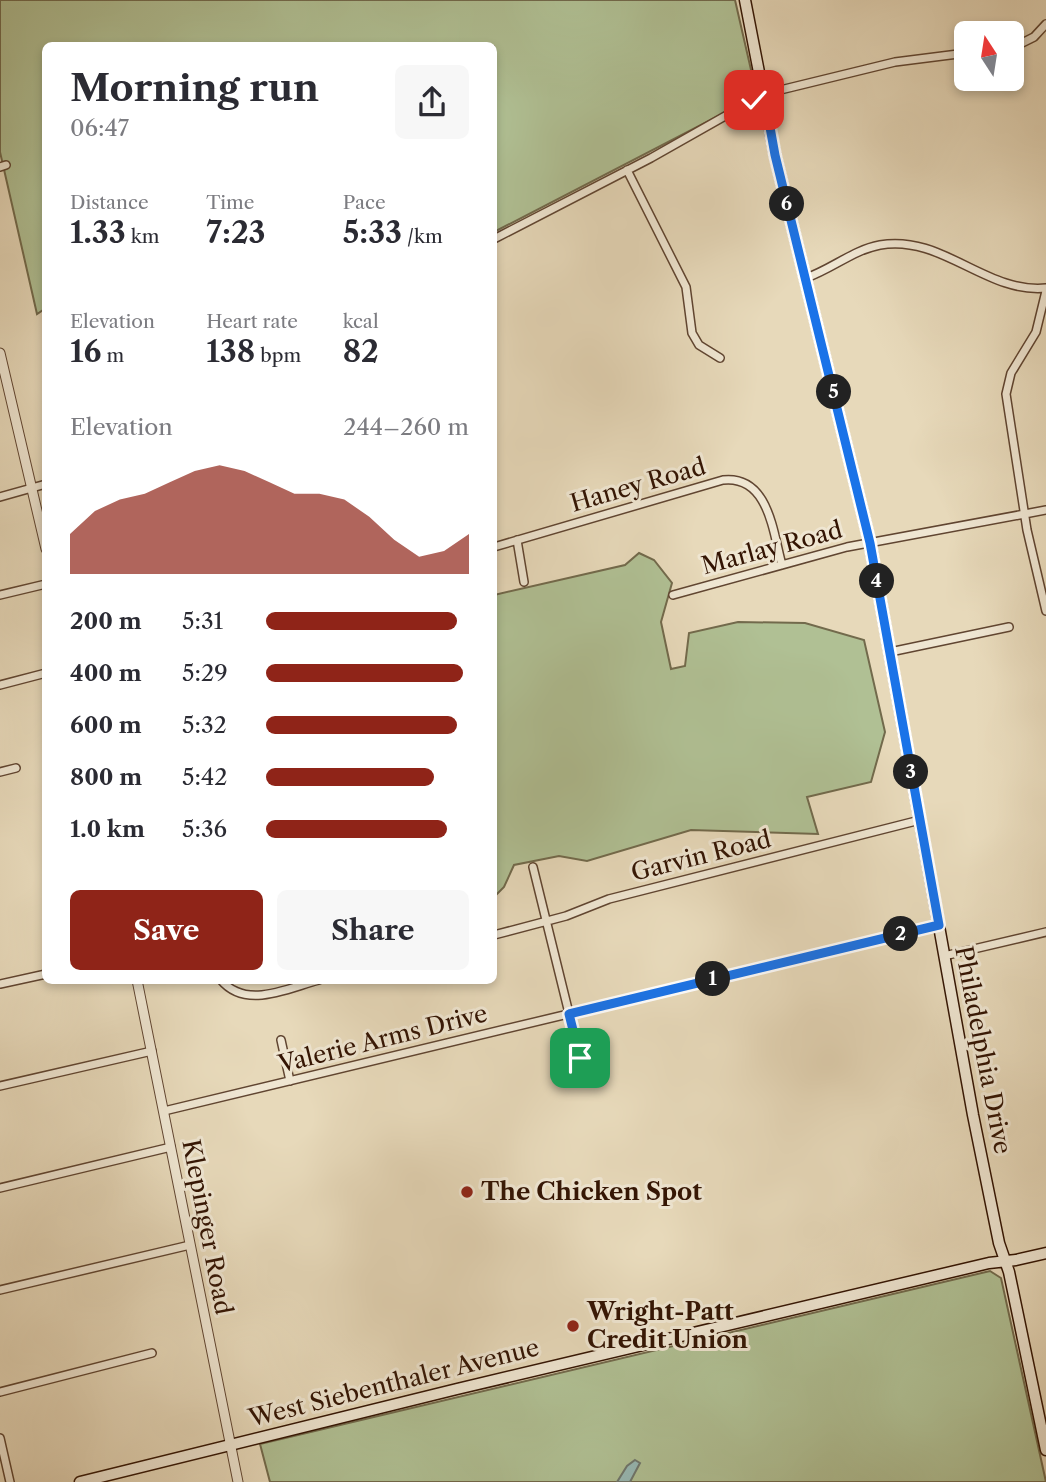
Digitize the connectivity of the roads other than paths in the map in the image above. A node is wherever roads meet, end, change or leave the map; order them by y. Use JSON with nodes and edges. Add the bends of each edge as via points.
{"nodes":[{"id":1,"x":746,"y":0,"type":"edge"},
{"id":2,"x":1044,"y":30,"type":"edge"},
{"id":3,"x":1024,"y":44,"type":"edge"},
{"id":4,"x":954,"y":54,"type":"edge"},
{"id":5,"x":764,"y":94,"type":"junction"},
{"id":6,"x":627,"y":170,"type":"junction"},
{"id":7,"x":497,"y":237,"type":"edge"},
{"id":8,"x":806,"y":278,"type":"junction"},
{"id":9,"x":1046,"y":290,"type":"edge"},
{"id":10,"x":0,"y":353,"type":"edge"},
{"id":11,"x":720,"y":358,"type":"dead end"},
{"id":12,"x":42,"y":485,"type":"edge"},
{"id":13,"x":31,"y":489,"type":"junction"},
{"id":14,"x":0,"y":497,"type":"edge"},
{"id":15,"x":1046,"y":510,"type":"edge"},
{"id":16,"x":1025,"y":514,"type":"junction"},
{"id":17,"x":42,"y":533,"type":"edge"},
{"id":18,"x":517,"y":540,"type":"junction"},
{"id":19,"x":870,"y":543,"type":"junction"},
{"id":20,"x":497,"y":546,"type":"edge"},
{"id":21,"x":782,"y":565,"type":"junction"},
{"id":22,"x":524,"y":582,"type":"dead end"},
{"id":23,"x":42,"y":585,"type":"edge"},
{"id":24,"x":0,"y":595,"type":"edge"},
{"id":25,"x":673,"y":595,"type":"dead end"},
{"id":26,"x":1046,"y":611,"type":"edge"},
{"id":27,"x":1009,"y":627,"type":"dead end"},
{"id":28,"x":890,"y":652,"type":"junction"},
{"id":29,"x":42,"y":674,"type":"edge"},
{"id":30,"x":0,"y":685,"type":"edge"},
{"id":31,"x":16,"y":768,"type":"dead end"},
{"id":32,"x":0,"y":772,"type":"edge"},
{"id":33,"x":919,"y":820,"type":"junction"},
{"id":34,"x":533,"y":867,"type":"dead end"},
{"id":35,"x":547,"y":922,"type":"junction"},
{"id":36,"x":939,"y":925,"type":"junction"},
{"id":37,"x":1046,"y":932,"type":"edge"},
{"id":38,"x":497,"y":934,"type":"edge"},
{"id":39,"x":944,"y":956,"type":"junction"},
{"id":40,"x":42,"y":975,"type":"edge"},
{"id":41,"x":0,"y":984,"type":"edge"},
{"id":42,"x":138,"y":984,"type":"edge"},
{"id":43,"x":224,"y":984,"type":"edge"},
{"id":44,"x":303,"y":984,"type":"edge"},
{"id":45,"x":569,"y":1014,"type":"junction"},
{"id":46,"x":281,"y":1041,"type":"dead end"},
{"id":47,"x":152,"y":1051,"type":"junction"},
{"id":48,"x":580,"y":1058,"type":"dead end"},
{"id":49,"x":290,"y":1081,"type":"junction"},
{"id":50,"x":0,"y":1086,"type":"edge"},
{"id":51,"x":164,"y":1111,"type":"junction"},
{"id":52,"x":171,"y":1147,"type":"junction"},
{"id":53,"x":0,"y":1188,"type":"edge"},
{"id":54,"x":190,"y":1245,"type":"junction"},
{"id":55,"x":1046,"y":1253,"type":"edge"},
{"id":56,"x":1005,"y":1262,"type":"junction"},
{"id":57,"x":0,"y":1290,"type":"edge"},
{"id":58,"x":152,"y":1353,"type":"dead end"},
{"id":59,"x":0,"y":1392,"type":"edge"},
{"id":60,"x":0,"y":1442,"type":"edge"},
{"id":61,"x":231,"y":1445,"type":"junction"},
{"id":62,"x":1046,"y":1450,"type":"edge"},
{"id":63,"x":10,"y":1482,"type":"edge"},
{"id":64,"x":80,"y":1482,"type":"edge"},
{"id":65,"x":238,"y":1482,"type":"edge"}],
"edges":[{"from":1,"to":5,"type":"main road","name":"Philadelphia Drive"},
{"from":2,"to":3,"type":"street"},
{"from":4,"to":5,"type":"street","via":[[895,62]]},
{"from":5,"to":6,"type":"street"},
{"from":5,"to":8,"type":"main road","name":"Philadelphia Drive"},
{"from":6,"to":7,"type":"street"},
{"from":6,"to":11,"type":"street","via":[[685,287],[692,333],[699,345]]},
{"from":8,"to":9,"type":"street","via":[[867,249],[904,244],[934,250],[1002,282]]},
{"from":8,"to":19,"type":"main road","name":"Philadelphia Drive"},
{"from":9,"to":16,"type":"street","via":[[1036,332],[1011,373],[1006,394]]},
{"from":10,"to":13,"type":"street"},
{"from":12,"to":13,"type":"street"},
{"from":13,"to":14,"type":"street"},
{"from":13,"to":17,"type":"street"},
{"from":15,"to":16,"type":"street","name":"Marlay Road"},
{"from":16,"to":19,"type":"street","name":"Marlay Road"},
{"from":16,"to":26,"type":"street"},
{"from":18,"to":20,"type":"street","name":"Haney Road"},
{"from":18,"to":21,"type":"street","name":"Haney Road","via":[[736,480],[751,486],[762,498]]},
{"from":18,"to":22,"type":"street"},
{"from":19,"to":21,"type":"street","name":"Marlay Road"},
{"from":19,"to":28,"type":"main road","name":"Philadelphia Drive"},
{"from":21,"to":25,"type":"street","name":"Marlay Road"},
{"from":23,"to":24,"type":"street"},
{"from":27,"to":28,"type":"street"},
{"from":28,"to":33,"type":"main road","name":"Philadelphia Drive"},
{"from":29,"to":30,"type":"street"},
{"from":31,"to":32,"type":"street"},
{"from":33,"to":35,"type":"street","name":"Garvin Road","via":[[609,899]]},
{"from":33,"to":36,"type":"main road","name":"Philadelphia Drive"},
{"from":34,"to":35,"type":"street"},
{"from":35,"to":38,"type":"street","name":"Garvin Road"},
{"from":35,"to":45,"type":"street"},
{"from":36,"to":39,"type":"main road","name":"Philadelphia Drive"},
{"from":36,"to":45,"type":"street","name":"Valerie Arms Drive"},
{"from":37,"to":39,"type":"street"},
{"from":39,"to":56,"type":"main road","name":"Philadelphia Drive"},
{"from":40,"to":41,"type":"street"},
{"from":42,"to":47,"type":"street","name":"Klepinger Road"},
{"from":43,"to":44,"type":"street","via":[[253,996]]},
{"from":45,"to":48,"type":"street"},
{"from":45,"to":49,"type":"street","name":"Valerie Arms Drive"},
{"from":46,"to":49,"type":"street"},
{"from":47,"to":50,"type":"street"},
{"from":47,"to":51,"type":"street","name":"Klepinger Road"},
{"from":49,"to":51,"type":"street","name":"Valerie Arms Drive"},
{"from":51,"to":52,"type":"street","name":"Klepinger Road"},
{"from":52,"to":53,"type":"street"},
{"from":52,"to":54,"type":"street","name":"Klepinger Road"},
{"from":54,"to":57,"type":"street"},
{"from":54,"to":61,"type":"street","name":"Klepinger Road"},
{"from":55,"to":56,"type":"main road","name":"West Siebenthaler Avenue"},
{"from":56,"to":61,"type":"main road","name":"West Siebenthaler Avenue"},
{"from":56,"to":62,"type":"main road","name":"Philadelphia Drive"},
{"from":58,"to":59,"type":"street"},
{"from":60,"to":63,"type":"street"},
{"from":61,"to":64,"type":"main road","name":"West Siebenthaler Avenue"},
{"from":61,"to":65,"type":"street","name":"Klepinger Road"}]}
